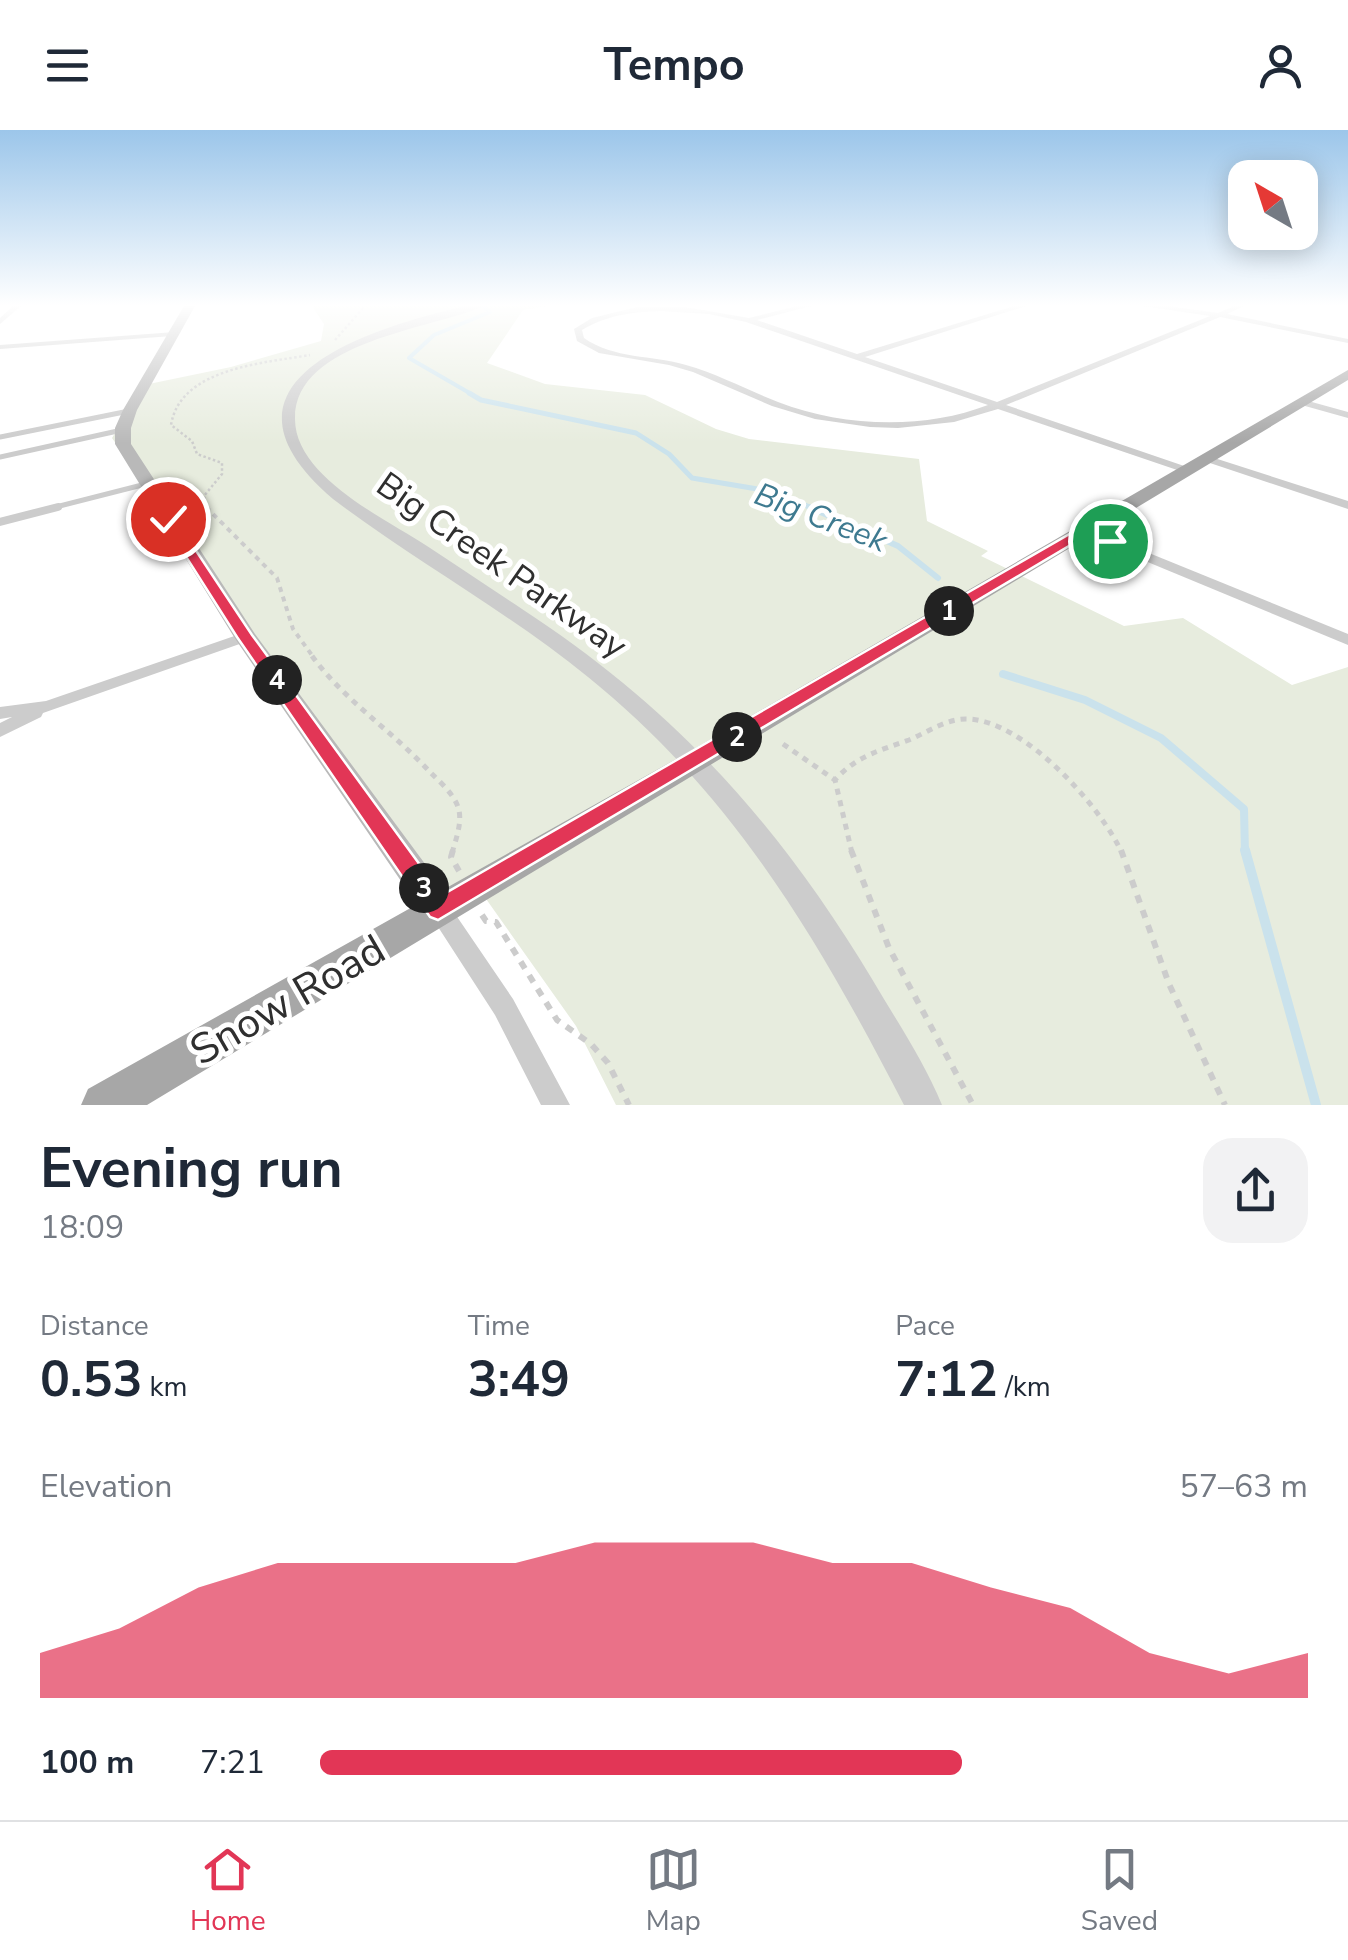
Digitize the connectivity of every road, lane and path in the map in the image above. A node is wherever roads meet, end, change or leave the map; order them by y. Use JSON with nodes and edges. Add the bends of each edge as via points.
{"nodes":[{"id":1,"x":163,"y":352,"type":"edge"},
{"id":2,"x":317,"y":352,"type":"dead end"},
{"id":3,"x":345,"y":352,"type":"edge"},
{"id":4,"x":612,"y":352,"type":"edge"},
{"id":5,"x":840,"y":352,"type":"edge"},
{"id":6,"x":874,"y":352,"type":"edge"},
{"id":7,"x":1131,"y":352,"type":"edge"},
{"id":8,"x":856,"y":357,"type":"junction"},
{"id":9,"x":1348,"y":374,"type":"edge"},
{"id":10,"x":1301,"y":402,"type":"junction"},
{"id":11,"x":998,"y":406,"type":"junction"},
{"id":12,"x":1348,"y":415,"type":"edge"},
{"id":13,"x":126,"y":420,"type":"junction"},
{"id":14,"x":0,"y":436,"type":"edge"},
{"id":15,"x":0,"y":457,"type":"edge"},
{"id":16,"x":1205,"y":458,"type":"junction"},
{"id":17,"x":1186,"y":470,"type":"junction"},
{"id":18,"x":146,"y":484,"type":"junction"},
{"id":19,"x":1348,"y":505,"type":"edge"},
{"id":20,"x":0,"y":522,"type":"edge"},
{"id":21,"x":1085,"y":531,"type":"junction"},
{"id":22,"x":246,"y":637,"type":"junction"},
{"id":23,"x":1348,"y":640,"type":"edge"},
{"id":24,"x":48,"y":706,"type":"junction"},
{"id":25,"x":0,"y":713,"type":"edge"},
{"id":26,"x":0,"y":731,"type":"edge"},
{"id":27,"x":783,"y":744,"type":"dead end"},
{"id":28,"x":696,"y":762,"type":"junction"},
{"id":29,"x":835,"y":780,"type":"junction"},
{"id":30,"x":452,"y":857,"type":"dead end"},
{"id":31,"x":438,"y":909,"type":"junction"},
{"id":32,"x":486,"y":921,"type":"dead end"},
{"id":33,"x":104,"y":1105,"type":"edge"},
{"id":34,"x":556,"y":1105,"type":"edge"},
{"id":35,"x":630,"y":1105,"type":"edge"},
{"id":36,"x":924,"y":1105,"type":"edge"},
{"id":37,"x":973,"y":1105,"type":"edge"},
{"id":38,"x":1225,"y":1105,"type":"edge"}],
"edges":[{"from":1,"to":13,"type":"main road"},
{"from":2,"to":30,"type":"path","via":[[236,371],[192,390],[176,402],[171,425],[198,454],[222,464],[204,496],[207,510],[277,578],[293,629],[310,656],[450,793],[460,822]]},
{"from":3,"to":28,"type":"street","name":"Big Creek Parkway","via":[[304,380],[291,400],[288,420],[302,459],[346,501],[570,651]]},
{"from":4,"to":11,"type":"street","via":[[678,364],[835,420],[934,422]]},
{"from":5,"to":8,"type":"street"},
{"from":6,"to":8,"type":"street"},
{"from":7,"to":11,"type":"street"},
{"from":8,"to":11,"type":"street"},
{"from":9,"to":10,"type":"main road","name":"Snow Road"},
{"from":10,"to":12,"type":"street"},
{"from":10,"to":16,"type":"main road","name":"Snow Road"},
{"from":11,"to":17,"type":"street"},
{"from":13,"to":14,"type":"lane"},
{"from":13,"to":15,"type":"lane"},
{"from":13,"to":18,"type":"main road","via":[[130,460]]},
{"from":16,"to":17,"type":"main road","name":"Snow Road"},
{"from":16,"to":19,"type":"street"},
{"from":17,"to":21,"type":"main road","name":"Snow Road"},
{"from":18,"to":20,"type":"lane"},
{"from":18,"to":22,"type":"main road"},
{"from":21,"to":23,"type":"street"},
{"from":21,"to":28,"type":"main road","name":"Snow Road"},
{"from":22,"to":24,"type":"street"},
{"from":22,"to":31,"type":"main road"},
{"from":24,"to":25,"type":"street"},
{"from":24,"to":26,"type":"street"},
{"from":27,"to":29,"type":"path"},
{"from":28,"to":31,"type":"main road","name":"Snow Road"},
{"from":28,"to":36,"type":"street","name":"Big Creek Parkway","via":[[805,904]]},
{"from":29,"to":37,"type":"path","via":[[866,898]]},
{"from":29,"to":38,"type":"path","via":[[864,754],[968,718],[995,726],[1040,755],[1110,829],[1140,894],[1162,967]]},
{"from":31,"to":33,"type":"main road","name":"Snow Road"},
{"from":31,"to":34,"type":"street","via":[[504,1007]]},
{"from":32,"to":35,"type":"path","via":[[496,922],[557,1020],[608,1063]]}]}
